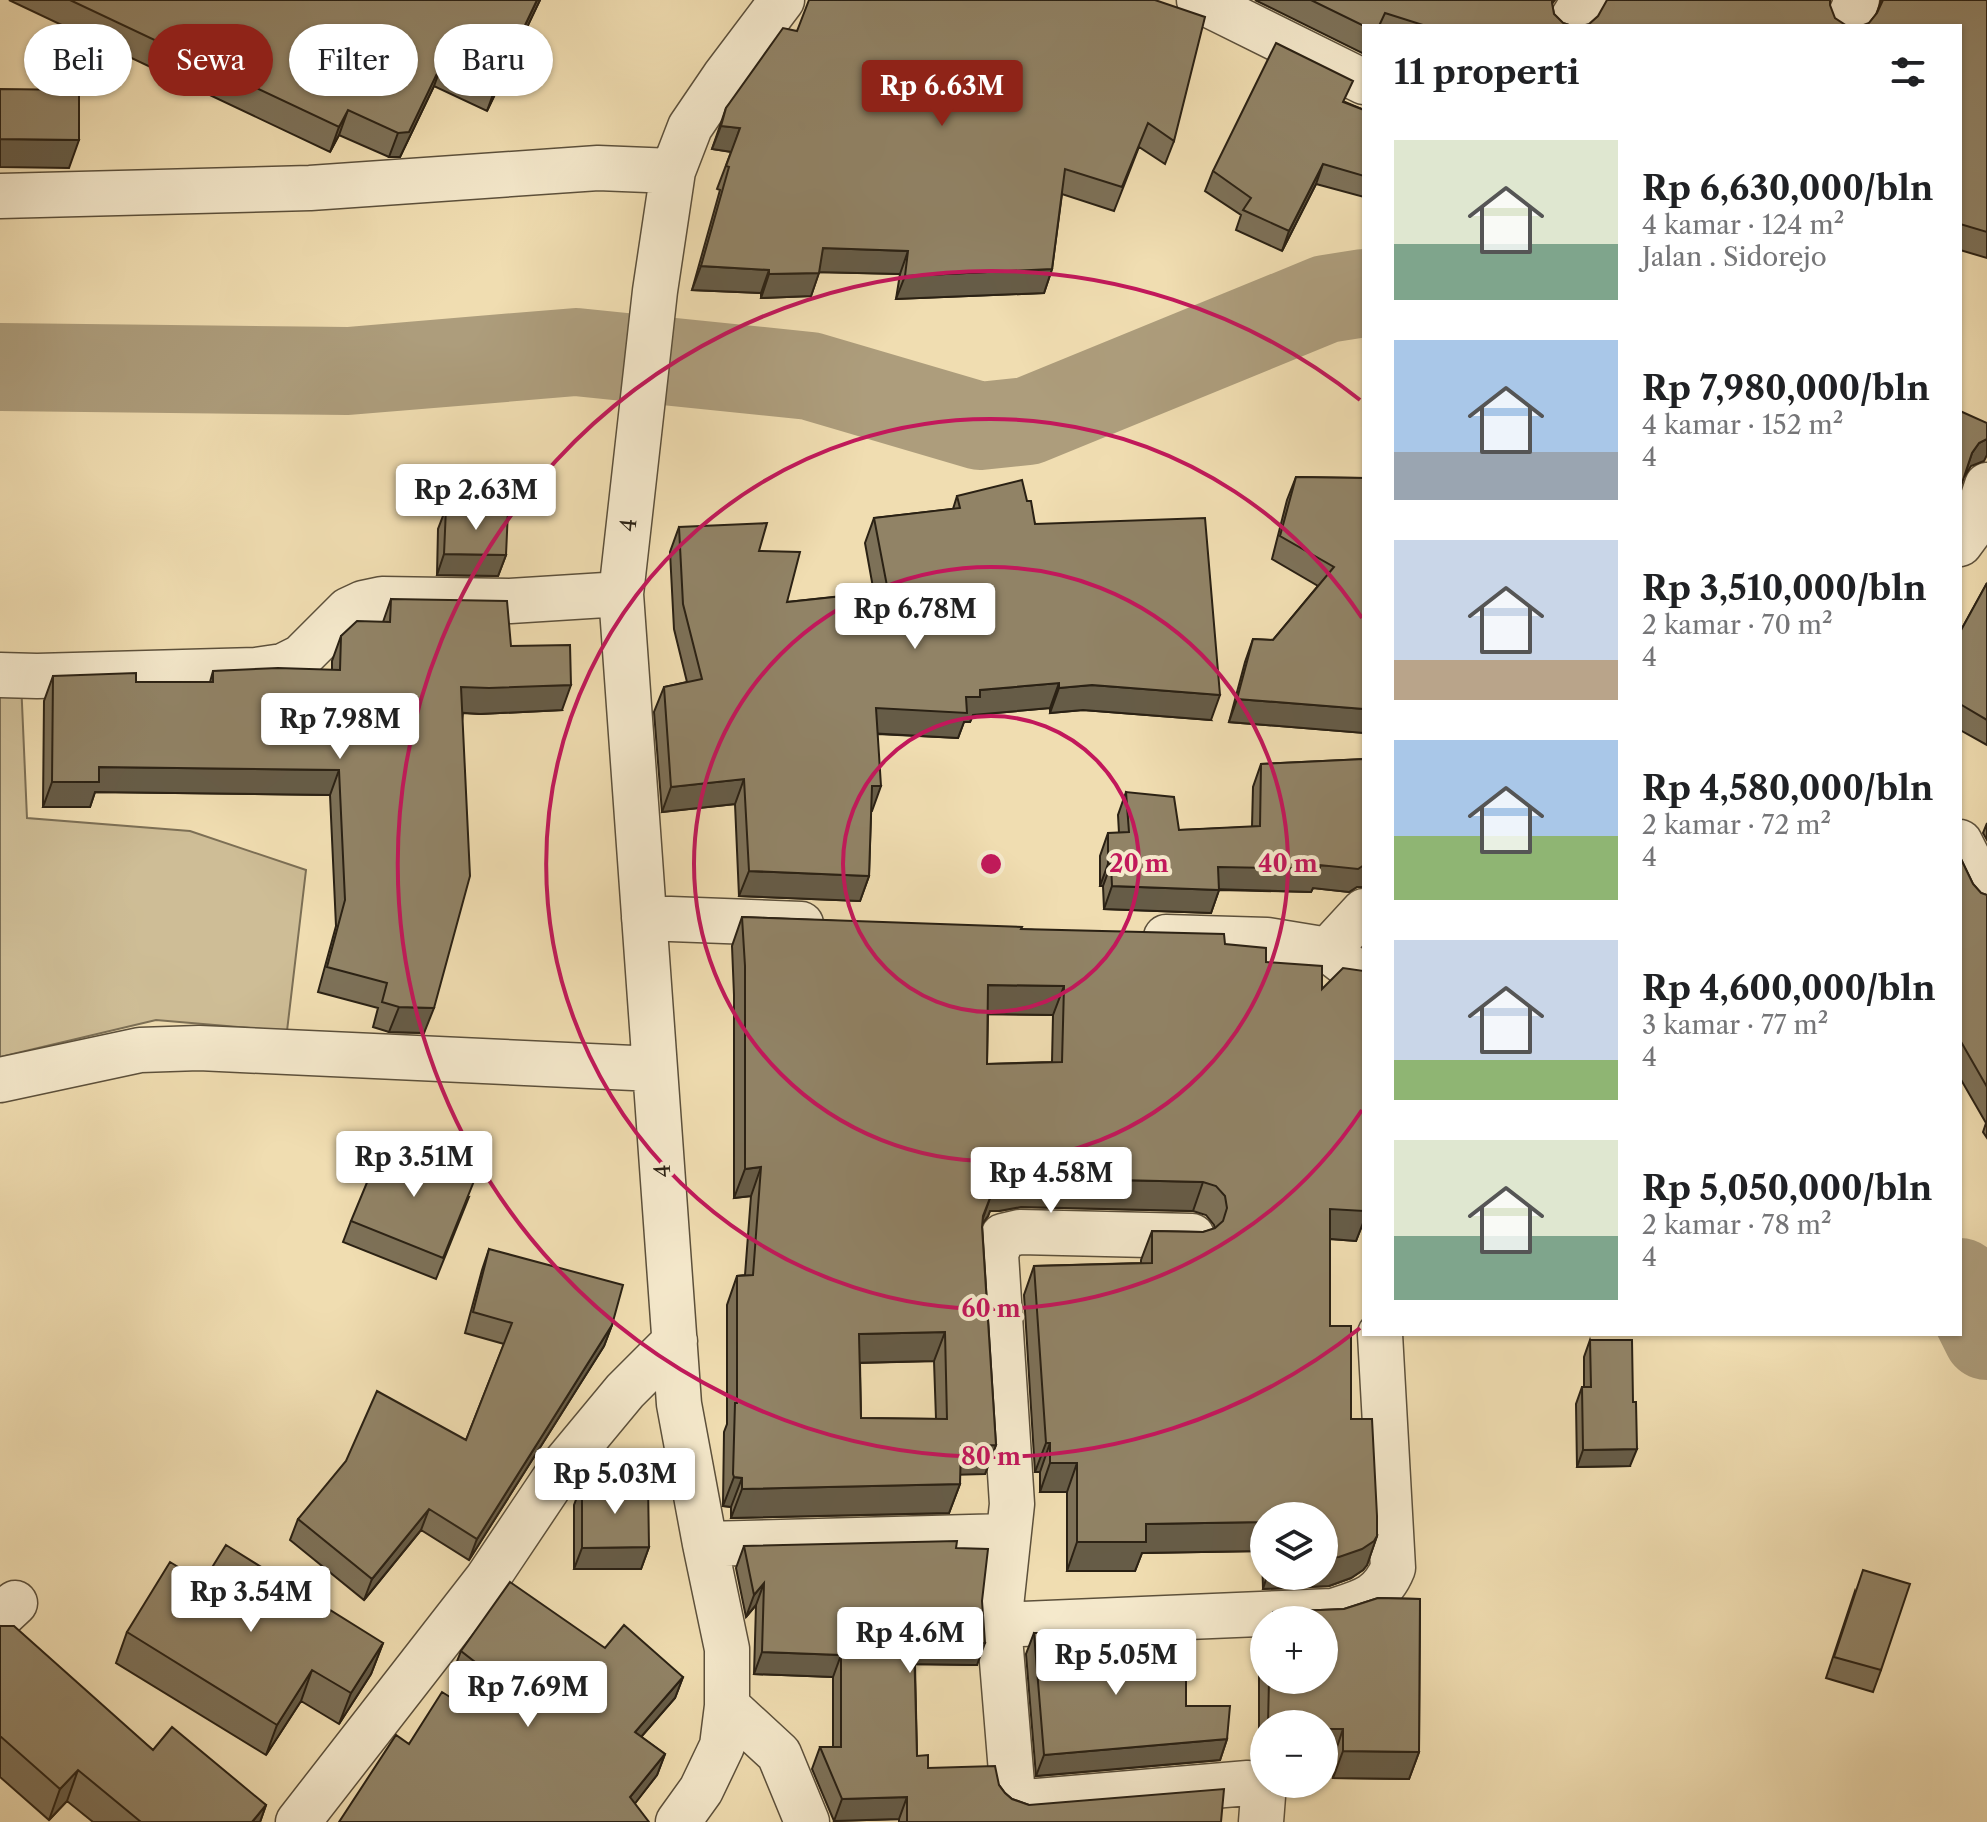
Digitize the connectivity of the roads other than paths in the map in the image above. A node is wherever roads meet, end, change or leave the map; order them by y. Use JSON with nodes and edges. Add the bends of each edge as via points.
{"nodes":[{"id":1,"x":782,"y":0,"type":"edge"},
{"id":2,"x":1199,"y":0,"type":"edge"},
{"id":3,"x":1584,"y":0,"type":"edge"},
{"id":4,"x":1857,"y":0,"type":"edge"},
{"id":5,"x":1569,"y":24,"type":"edge"},
{"id":6,"x":1847,"y":24,"type":"edge"},
{"id":7,"x":1362,"y":81,"type":"edge"},
{"id":8,"x":673,"y":171,"type":"junction"},
{"id":9,"x":0,"y":196,"type":"edge"},
{"id":10,"x":1987,"y":485,"type":"edge"},
{"id":11,"x":1962,"y":541,"type":"edge"},
{"id":12,"x":621,"y":594,"type":"junction"},
{"id":13,"x":0,"y":675,"type":"edge"},
{"id":14,"x":1962,"y":846,"type":"edge"},
{"id":15,"x":1987,"y":896,"type":"edge"},
{"id":16,"x":1362,"y":913,"type":"edge"},
{"id":17,"x":644,"y":918,"type":"junction"},
{"id":18,"x":835,"y":925,"type":"edge"},
{"id":19,"x":1123,"y":935,"type":"edge"},
{"id":20,"x":1328,"y":950,"type":"junction"},
{"id":21,"x":1362,"y":976,"type":"edge"},
{"id":22,"x":655,"y":1069,"type":"junction"},
{"id":23,"x":0,"y":1080,"type":"edge"},
{"id":24,"x":1192,"y":1236,"type":"edge"},
{"id":25,"x":1380,"y":1336,"type":"edge"},
{"id":26,"x":675,"y":1341,"type":"junction"},
{"id":27,"x":1008,"y":1536,"type":"junction"},
{"id":28,"x":705,"y":1544,"type":"junction"},
{"id":29,"x":999,"y":1625,"type":"junction"},
{"id":30,"x":727,"y":1706,"type":"junction"},
{"id":31,"x":298,"y":1822,"type":"edge"},
{"id":32,"x":678,"y":1822,"type":"edge"},
{"id":33,"x":807,"y":1822,"type":"edge"},
{"id":34,"x":1261,"y":1822,"type":"edge"}],
"edges":[{"from":1,"to":8,"type":"street","name":"4","via":[[690,127]]},
{"from":2,"to":7,"type":"street"},
{"from":3,"to":5,"type":"street"},
{"from":4,"to":6,"type":"street"},
{"from":8,"to":9,"type":"street","via":[[598,168],[310,188]]},
{"from":8,"to":12,"type":"street","name":"4"},
{"from":10,"to":11,"type":"street","via":[[1974,525]]},
{"from":12,"to":13,"type":"street","via":[[510,601],[382,599],[348,610],[301,657],[256,670]]},
{"from":12,"to":17,"type":"street","name":"4"},
{"from":14,"to":15,"type":"street"},
{"from":16,"to":20,"type":"street"},
{"from":17,"to":18,"type":"street"},
{"from":17,"to":22,"type":"street","name":"4"},
{"from":19,"to":20,"type":"street","via":[[1267,940]]},
{"from":20,"to":21,"type":"street"},
{"from":22,"to":23,"type":"street","via":[[199,1048],[140,1050]]},
{"from":22,"to":26,"type":"street","name":"4"},
{"from":24,"to":27,"type":"street","via":[[1003,1236],[996,1254],[1012,1504]]},
{"from":25,"to":29,"type":"street","via":[[1393,1568],[1387,1583],[1367,1600],[1333,1611]]},
{"from":26,"to":28,"type":"street","name":"4","via":[[679,1404]]},
{"from":26,"to":31,"type":"street","via":[[562,1467],[487,1579]]},
{"from":27,"to":28,"type":"street"},
{"from":27,"to":29,"type":"street"},
{"from":28,"to":30,"type":"street","name":"4","via":[[727,1649]]},
{"from":29,"to":34,"type":"street","via":[[1016,1799],[1248,1783],[1260,1787],[1263,1796]]},
{"from":30,"to":32,"type":"street","name":"4","via":[[722,1746]]},
{"from":30,"to":33,"type":"street","via":[[779,1754]]}]}
